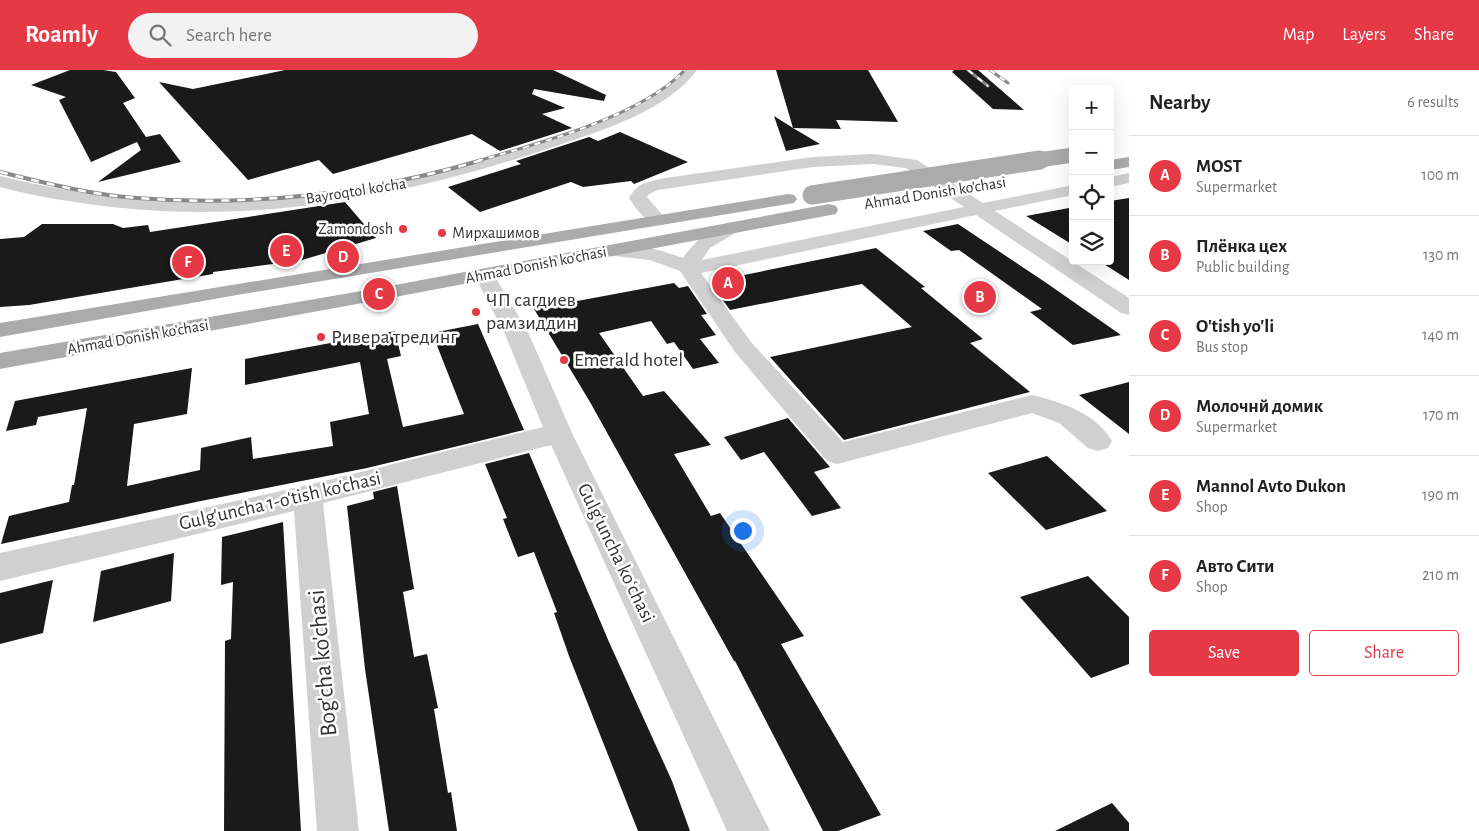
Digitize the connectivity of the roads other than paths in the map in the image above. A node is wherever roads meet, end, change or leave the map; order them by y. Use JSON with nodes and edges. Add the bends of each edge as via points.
{"nodes":[{"id":1,"x":690,"y":70,"type":"edge"},
{"id":2,"x":1069,"y":156,"type":"edge"},
{"id":3,"x":1129,"y":162,"type":"edge"},
{"id":4,"x":1114,"y":164,"type":"edge"},
{"id":5,"x":1069,"y":172,"type":"edge"},
{"id":6,"x":1129,"y":178,"type":"edge"},
{"id":7,"x":0,"y":181,"type":"edge"},
{"id":8,"x":1114,"y":181,"type":"edge"},
{"id":9,"x":1069,"y":191,"type":"edge"},
{"id":10,"x":878,"y":202,"type":"dead end"},
{"id":11,"x":839,"y":208,"type":"dead end"},
{"id":12,"x":981,"y":210,"type":"junction"},
{"id":13,"x":658,"y":220,"type":"junction"},
{"id":14,"x":730,"y":228,"type":"junction"},
{"id":15,"x":612,"y":250,"type":"junction"},
{"id":16,"x":688,"y":268,"type":"junction"},
{"id":17,"x":484,"y":274,"type":"junction"},
{"id":18,"x":237,"y":289,"type":"junction"},
{"id":19,"x":1129,"y":308,"type":"edge"},
{"id":20,"x":0,"y":319,"type":"edge"},
{"id":21,"x":0,"y":330,"type":"edge"},
{"id":22,"x":37,"y":355,"type":"junction"},
{"id":23,"x":0,"y":361,"type":"edge"},
{"id":24,"x":0,"y":370,"type":"edge"},
{"id":25,"x":558,"y":433,"type":"junction"},
{"id":26,"x":1098,"y":440,"type":"dead end"},
{"id":27,"x":308,"y":496,"type":"junction"},
{"id":28,"x":0,"y":566,"type":"edge"},
{"id":29,"x":338,"y":831,"type":"edge"},
{"id":30,"x":749,"y":831,"type":"edge"}],
"edges":[{"from":1,"to":7,"type":"street","name":"Bayroqtol ko'cha","via":[[664,92],[616,120],[449,174],[378,190],[284,203],[124,204]]},
{"from":2,"to":13,"type":"main road","name":"Ahmad Donish ko'chasi","bridge":true},
{"from":3,"to":4,"type":"main road"},
{"from":5,"to":10,"type":"main road","name":"Ahmad Donish ko'chasi"},
{"from":6,"to":8,"type":"street"},
{"from":9,"to":12,"type":"street"},
{"from":11,"to":14,"type":"main road","name":"Ahmad Donish ko'chasi"},
{"from":12,"to":13,"type":"street","via":[[911,164],[866,159],[796,165],[642,190],[638,198]]},
{"from":12,"to":16,"type":"street"},
{"from":12,"to":19,"type":"street"},
{"from":13,"to":18,"type":"main road","name":"Ahmad Donish ko'chasi"},
{"from":14,"to":15,"type":"main road","name":"Ahmad Donish ko'chasi"},
{"from":14,"to":16,"type":"street","via":[[704,244]]},
{"from":15,"to":16,"type":"street","via":[[653,254]]},
{"from":15,"to":17,"type":"main road","name":"Ahmad Donish ko'chasi"},
{"from":16,"to":26,"type":"street","via":[[743,347],[837,454],[1032,404],[1055,408],[1072,417]]},
{"from":17,"to":22,"type":"main road","name":"Ahmad Donish ko'chasi"},
{"from":17,"to":25,"type":"street","name":"Gulgʻuncha koʻchasi","via":[[516,332]]},
{"from":18,"to":20,"type":"main road"},
{"from":18,"to":21,"type":"main road","name":"Ahmad Donish ko'chasi"},
{"from":22,"to":23,"type":"main road","name":"Ahmad Donish ko'chasi"},
{"from":22,"to":24,"type":"street"},
{"from":25,"to":27,"type":"street","name":"Gulg'uncha 1-o'tish ko'chasi"},
{"from":25,"to":30,"type":"street","name":"Gulgʻuncha koʻchasi"},
{"from":27,"to":28,"type":"street","name":"Gulg'uncha 1-o'tish ko'chasi"},
{"from":27,"to":29,"type":"street","name":"Bog'cha ko'chasi"}]}
